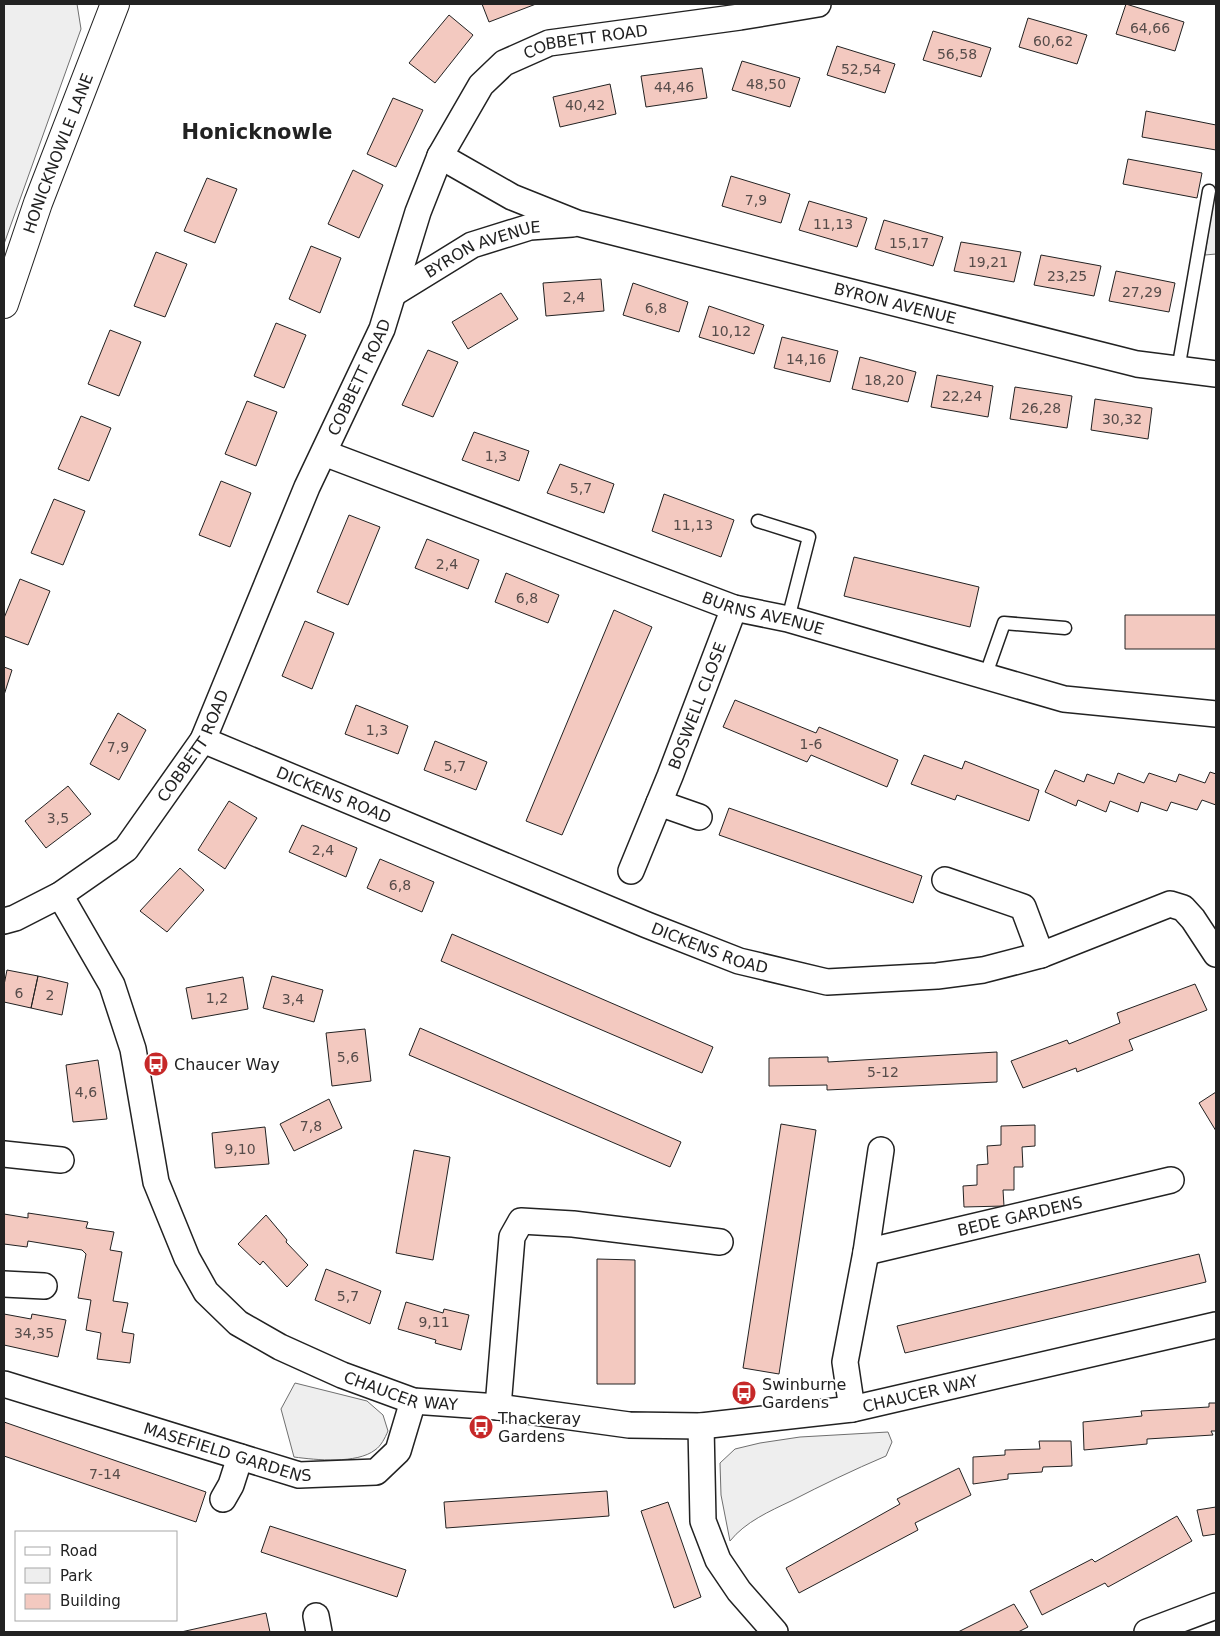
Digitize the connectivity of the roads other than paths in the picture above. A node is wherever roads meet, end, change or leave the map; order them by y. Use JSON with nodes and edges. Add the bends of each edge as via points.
{"nodes":[{"id":1,"x":115,"y":4,"type":"edge"},
{"id":2,"x":818,"y":4,"type":"edge"},
{"id":3,"x":440,"y":156,"type":"junction"},
{"id":4,"x":1209,"y":191,"type":"dead end"},
{"id":5,"x":577,"y":224,"type":"junction"},
{"id":6,"x":394,"y":293,"type":"junction"},
{"id":7,"x":4,"y":304,"type":"edge"},
{"id":8,"x":1178,"y":370,"type":"junction"},
{"id":9,"x":1216,"y":374,"type":"edge"},
{"id":10,"x":324,"y":453,"type":"junction"},
{"id":11,"x":758,"y":521,"type":"dead end"},
{"id":12,"x":734,"y":608,"type":"junction"},
{"id":13,"x":788,"y":619,"type":"junction"},
{"id":14,"x":1065,"y":628,"type":"dead end"},
{"id":15,"x":985,"y":677,"type":"junction"},
{"id":16,"x":1216,"y":714,"type":"edge"},
{"id":17,"x":203,"y":740,"type":"junction"},
{"id":18,"x":659,"y":803,"type":"junction"},
{"id":19,"x":699,"y":817,"type":"dead end"},
{"id":20,"x":631,"y":871,"type":"dead end"},
{"id":21,"x":945,"y":880,"type":"dead end"},
{"id":22,"x":60,"y":896,"type":"junction"},
{"id":23,"x":4,"y":921,"type":"edge"},
{"id":24,"x":1216,"y":954,"type":"edge"},
{"id":25,"x":1042,"y":955,"type":"junction"},
{"id":26,"x":881,"y":1150,"type":"dead end"},
{"id":27,"x":4,"y":1154,"type":"edge"},
{"id":28,"x":61,"y":1160,"type":"dead end"},
{"id":29,"x":1171,"y":1180,"type":"dead end"},
{"id":30,"x":720,"y":1242,"type":"dead end"},
{"id":31,"x":866,"y":1252,"type":"junction"},
{"id":32,"x":4,"y":1284,"type":"edge"},
{"id":33,"x":44,"y":1286,"type":"dead end"},
{"id":34,"x":1216,"y":1325,"type":"edge"},
{"id":35,"x":4,"y":1384,"type":"edge"},
{"id":36,"x":413,"y":1401,"type":"junction"},
{"id":37,"x":498,"y":1407,"type":"junction"},
{"id":38,"x":852,"y":1410,"type":"junction"},
{"id":39,"x":701,"y":1426,"type":"junction"},
{"id":40,"x":240,"y":1457,"type":"junction"},
{"id":41,"x":223,"y":1499,"type":"dead end"},
{"id":42,"x":1216,"y":1606,"type":"edge"},
{"id":43,"x":775,"y":1632,"type":"edge"},
{"id":44,"x":1147,"y":1632,"type":"edge"}],
"edges":[{"from":1,"to":7,"type":"street","name":"HONICKNOWLE LANE","via":[[38,203]]},
{"from":2,"to":3,"type":"street","name":"COBBETT ROAD","via":[[549,43],[504,63],[481,85]]},
{"from":3,"to":5,"type":"street","name":"BYRON AVENUE","via":[[512,197]]},
{"from":3,"to":6,"type":"street","name":"COBBETT ROAD","via":[[418,212]]},
{"from":4,"to":8,"type":"lane"},
{"from":5,"to":6,"type":"street","name":"BYRON AVENUE","via":[[530,227],[472,245]]},
{"from":5,"to":8,"type":"street","name":"BYRON AVENUE","via":[[1137,364]]},
{"from":6,"to":10,"type":"street","name":"COBBETT ROAD","via":[[382,329]]},
{"from":8,"to":9,"type":"street","name":"BYRON AVENUE"},
{"from":10,"to":12,"type":"street","name":"BURNS AVENUE"},
{"from":10,"to":17,"type":"street","name":"COBBETT ROAD"},
{"from":11,"to":13,"type":"lane","via":[[809,537]]},
{"from":12,"to":13,"type":"street","name":"BURNS AVENUE"},
{"from":12,"to":18,"type":"street","name":"BOSWELL CLOSE"},
{"from":13,"to":15,"type":"street","name":"BURNS AVENUE"},
{"from":14,"to":15,"type":"lane","via":[[1004,623]]},
{"from":15,"to":16,"type":"street","name":"BURNS AVENUE","via":[[1064,700]]},
{"from":17,"to":22,"type":"street","name":"COBBETT ROAD","via":[[126,848]]},
{"from":17,"to":25,"type":"street","name":"DICKENS ROAD","via":[[629,918],[747,963],[827,982],[937,976],[983,970]]},
{"from":18,"to":19,"type":"street"},
{"from":18,"to":20,"type":"street","name":"BOSWELL CLOSE"},
{"from":21,"to":25,"type":"street","via":[[1023,907]]},
{"from":22,"to":23,"type":"street","name":"COBBETT ROAD"},
{"from":22,"to":36,"type":"street","name":"CHAUCER WAY","via":[[112,985],[133,1049],[156,1182],[187,1258],[206,1292],[238,1323],[280,1347],[342,1375]]},
{"from":24,"to":25,"type":"street","name":"DICKENS ROAD","via":[[1182,908],[1170,904]]},
{"from":26,"to":31,"type":"street"},
{"from":27,"to":28,"type":"street"},
{"from":29,"to":31,"type":"street","name":"BEDE GARDENS"},
{"from":30,"to":37,"type":"street","via":[[521,1221],[512,1237]]},
{"from":31,"to":38,"type":"street","via":[[845,1362]]},
{"from":32,"to":33,"type":"street"},
{"from":34,"to":38,"type":"street","name":"CHAUCER WAY"},
{"from":35,"to":40,"type":"street","name":"MASEFIELD GARDENS"},
{"from":36,"to":37,"type":"street","name":"CHAUCER WAY"},
{"from":36,"to":40,"type":"street","name":"MASEFIELD GARDENS","via":[[398,1451],[376,1472],[299,1476]]},
{"from":37,"to":39,"type":"street","name":"CHAUCER WAY","via":[[629,1425]]},
{"from":38,"to":39,"type":"street","name":"CHAUCER WAY"},
{"from":39,"to":43,"type":"street","via":[[703,1522],[718,1560],[739,1591]]},
{"from":40,"to":41,"type":"street"},
{"from":42,"to":44,"type":"street"}]}
